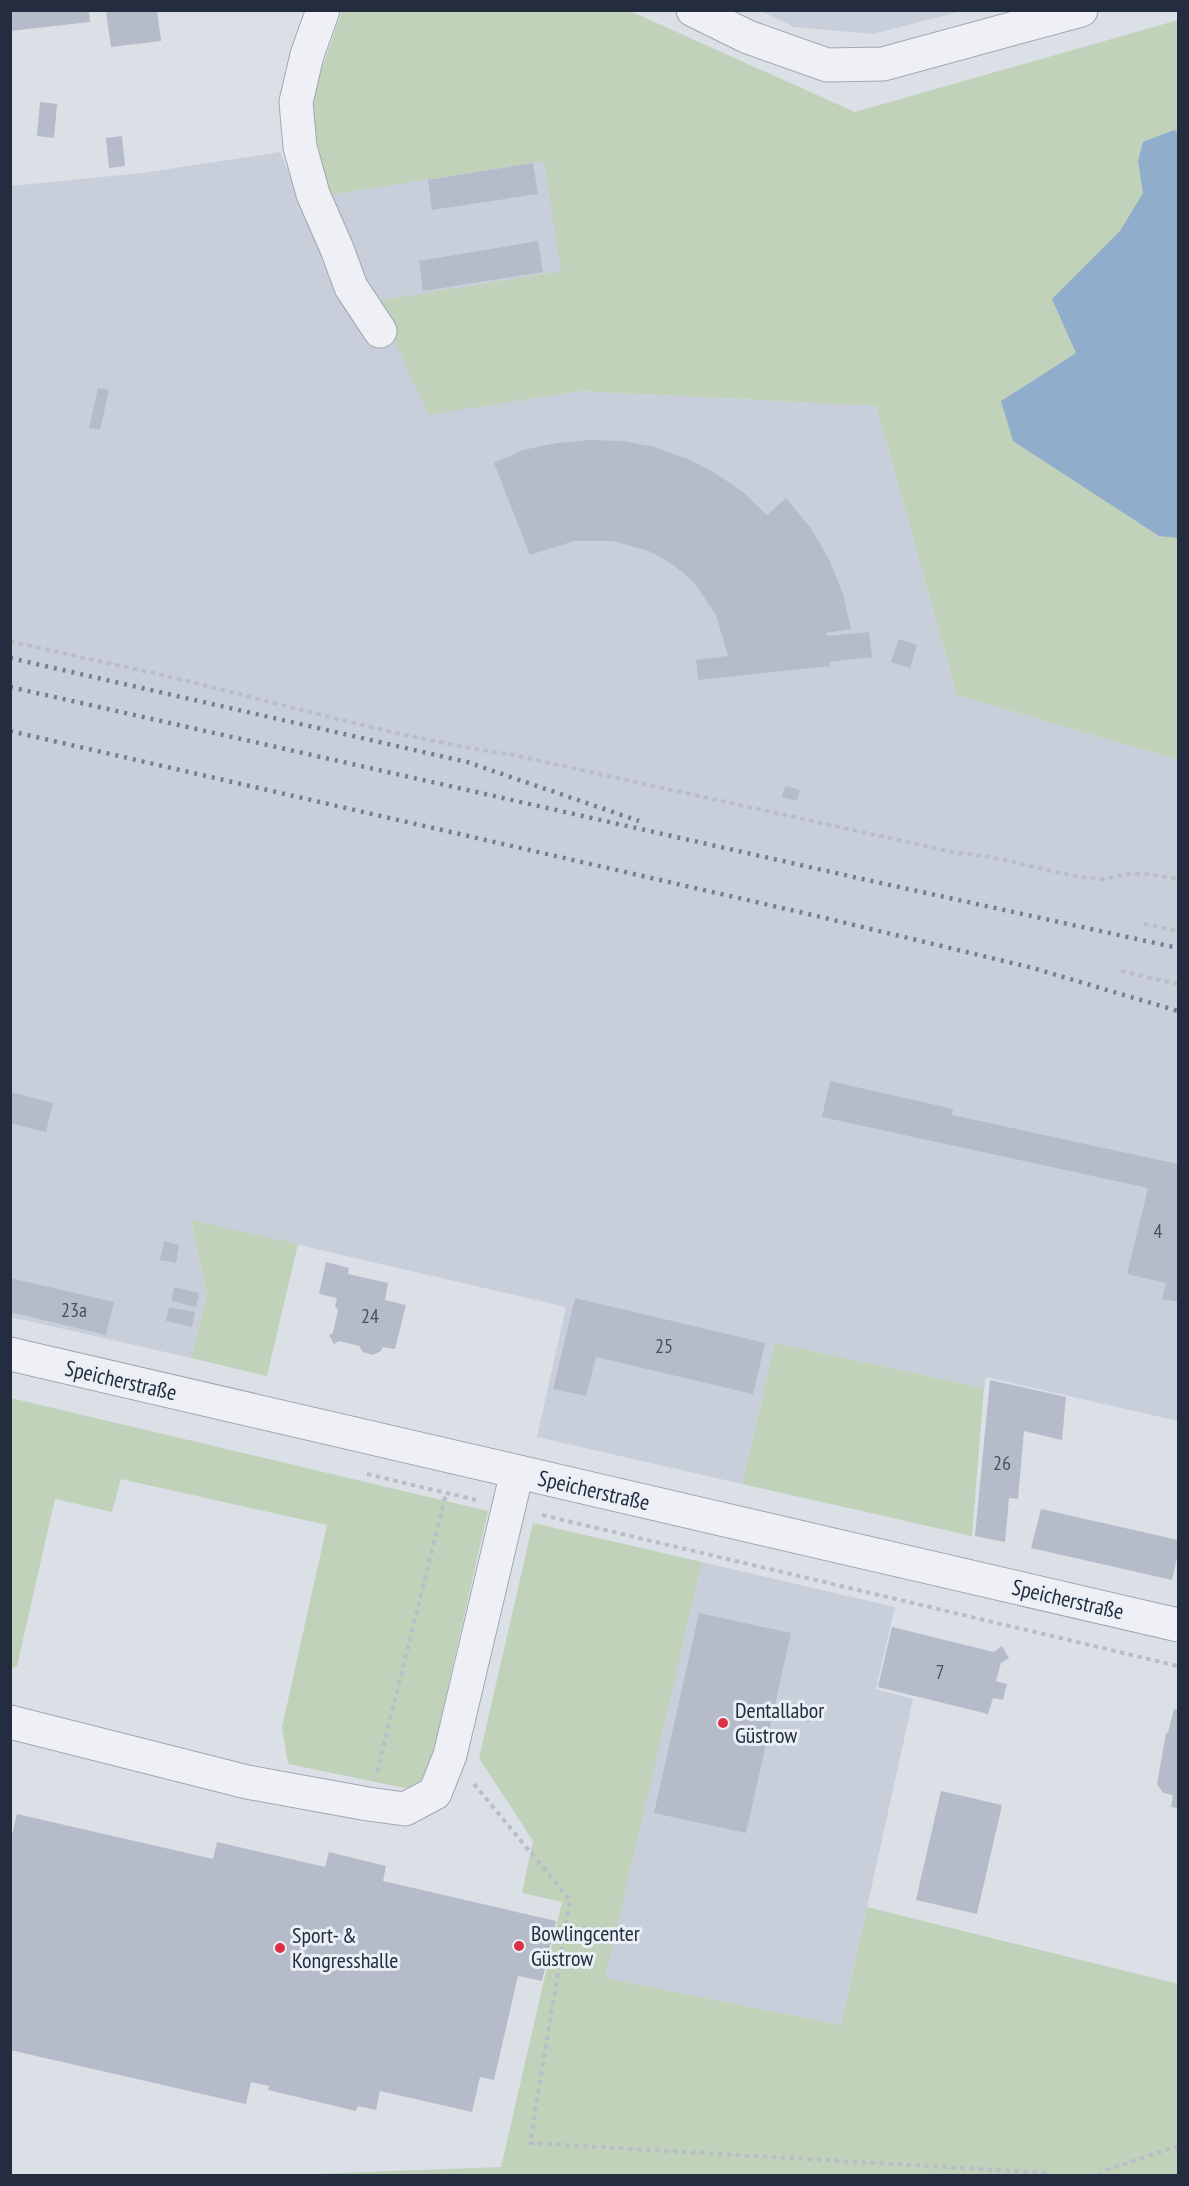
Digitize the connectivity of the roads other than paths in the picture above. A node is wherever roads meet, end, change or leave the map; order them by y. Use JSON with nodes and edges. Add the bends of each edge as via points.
{"nodes":[{"id":1,"x":323,"y":10,"type":"edge"},
{"id":2,"x":693,"y":10,"type":"edge"},
{"id":3,"x":1081,"y":10,"type":"edge"},
{"id":4,"x":380,"y":332,"type":"dead end"},
{"id":5,"x":10,"y":1354,"type":"edge"},
{"id":6,"x":517,"y":1472,"type":"junction"},
{"id":7,"x":1179,"y":1625,"type":"edge"},
{"id":8,"x":10,"y":1722,"type":"edge"}],
"edges":[{"from":1,"to":4,"type":"street","via":[[296,102],[300,147],[313,194],[351,287]]},
{"from":2,"to":3,"type":"street","via":[[748,37],[827,65],[883,63]]},
{"from":5,"to":6,"type":"street","name":"Speicherstraße"},
{"from":6,"to":7,"type":"street","name":"Speicherstraße"},
{"from":6,"to":8,"type":"street","via":[[450,1755],[435,1793],[405,1809],[247,1782]]}]}
